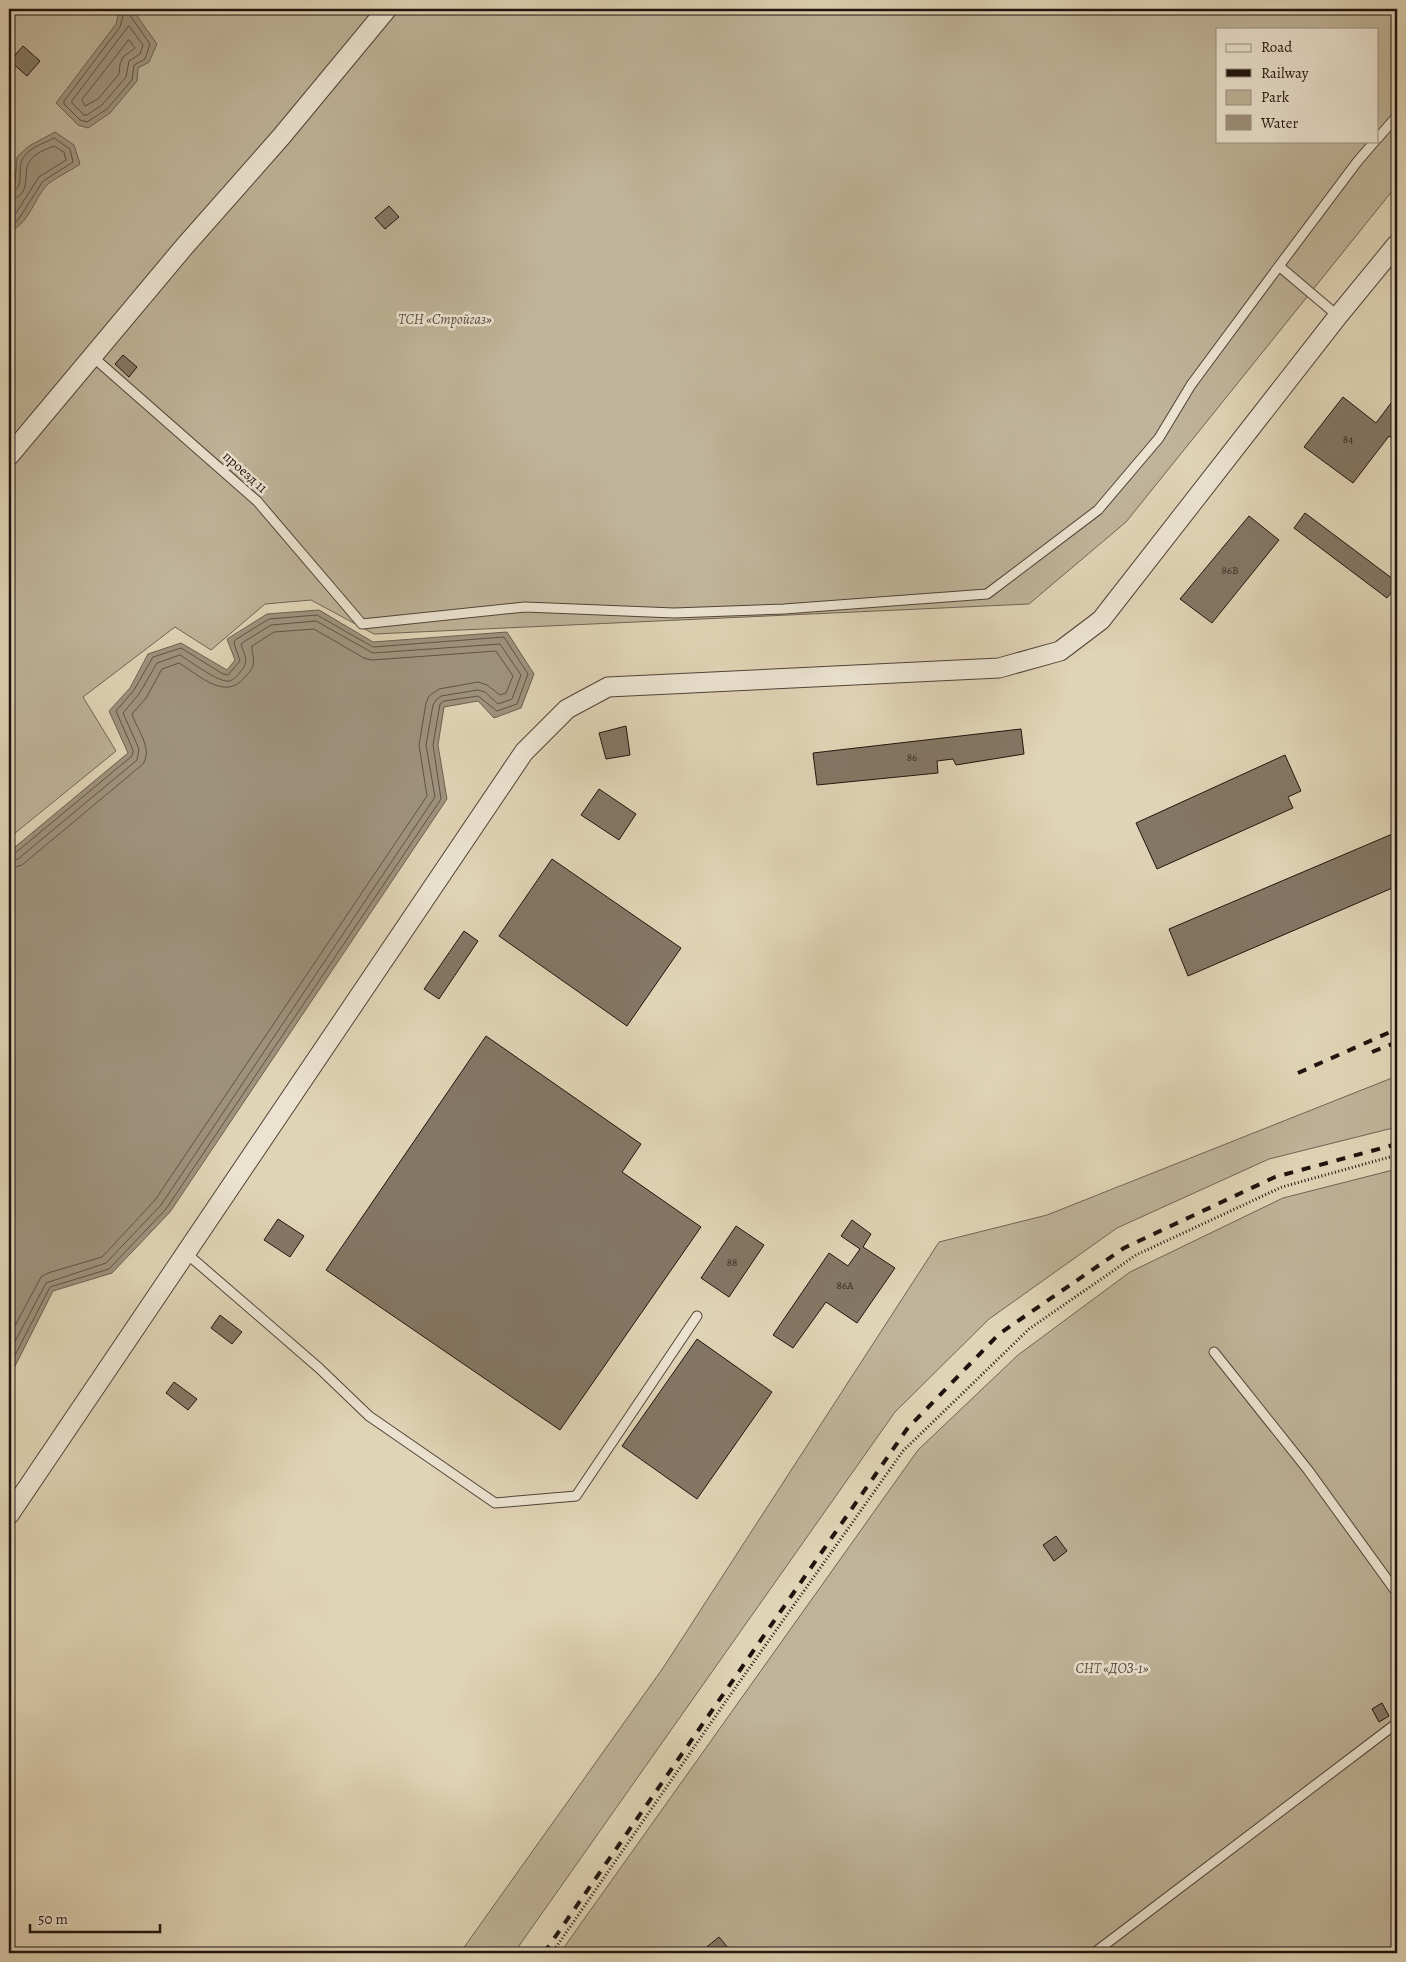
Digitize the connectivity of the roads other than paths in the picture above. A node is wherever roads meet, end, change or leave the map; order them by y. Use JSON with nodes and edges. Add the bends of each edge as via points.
{"nodes":[{"id":1,"x":387,"y":9,"type":"edge"},
{"id":2,"x":1397,"y":116,"type":"edge"},
{"id":3,"x":1378,"y":138,"type":"edge"},
{"id":4,"x":1374,"y":142,"type":"edge"},
{"id":5,"x":1397,"y":244,"type":"edge"},
{"id":6,"x":1279,"y":266,"type":"junction"},
{"id":7,"x":1338,"y":316,"type":"junction"},
{"id":8,"x":93,"y":357,"type":"junction"},
{"id":9,"x":9,"y":456,"type":"edge"},
{"id":10,"x":186,"y":1253,"type":"junction"},
{"id":11,"x":697,"y":1316,"type":"dead end"},
{"id":12,"x":1214,"y":1352,"type":"dead end"},
{"id":13,"x":9,"y":1515,"type":"edge"},
{"id":14,"x":1397,"y":1593,"type":"edge"},
{"id":15,"x":1397,"y":1723,"type":"edge"},
{"id":16,"x":1094,"y":1953,"type":"edge"}],
"edges":[{"from":1,"to":8,"type":"street"},
{"from":2,"to":3,"type":"lane"},
{"from":4,"to":6,"type":"lane"},
{"from":5,"to":7,"type":"street"},
{"from":6,"to":7,"type":"lane"},
{"from":6,"to":8,"type":"lane","name":"проезд 11","via":[[1191,386],[1159,438],[1098,510],[987,594],[784,609],[674,613],[525,607],[362,624],[257,501]]},
{"from":7,"to":10,"type":"street","via":[[1101,620],[1060,651],[999,668],[608,687],[567,709],[524,752]]},
{"from":8,"to":9,"type":"street"},
{"from":10,"to":11,"type":"lane","via":[[369,1416],[495,1503],[576,1496]]},
{"from":10,"to":13,"type":"street"},
{"from":12,"to":14,"type":"lane","via":[[1308,1470]]},
{"from":15,"to":16,"type":"lane"}]}
